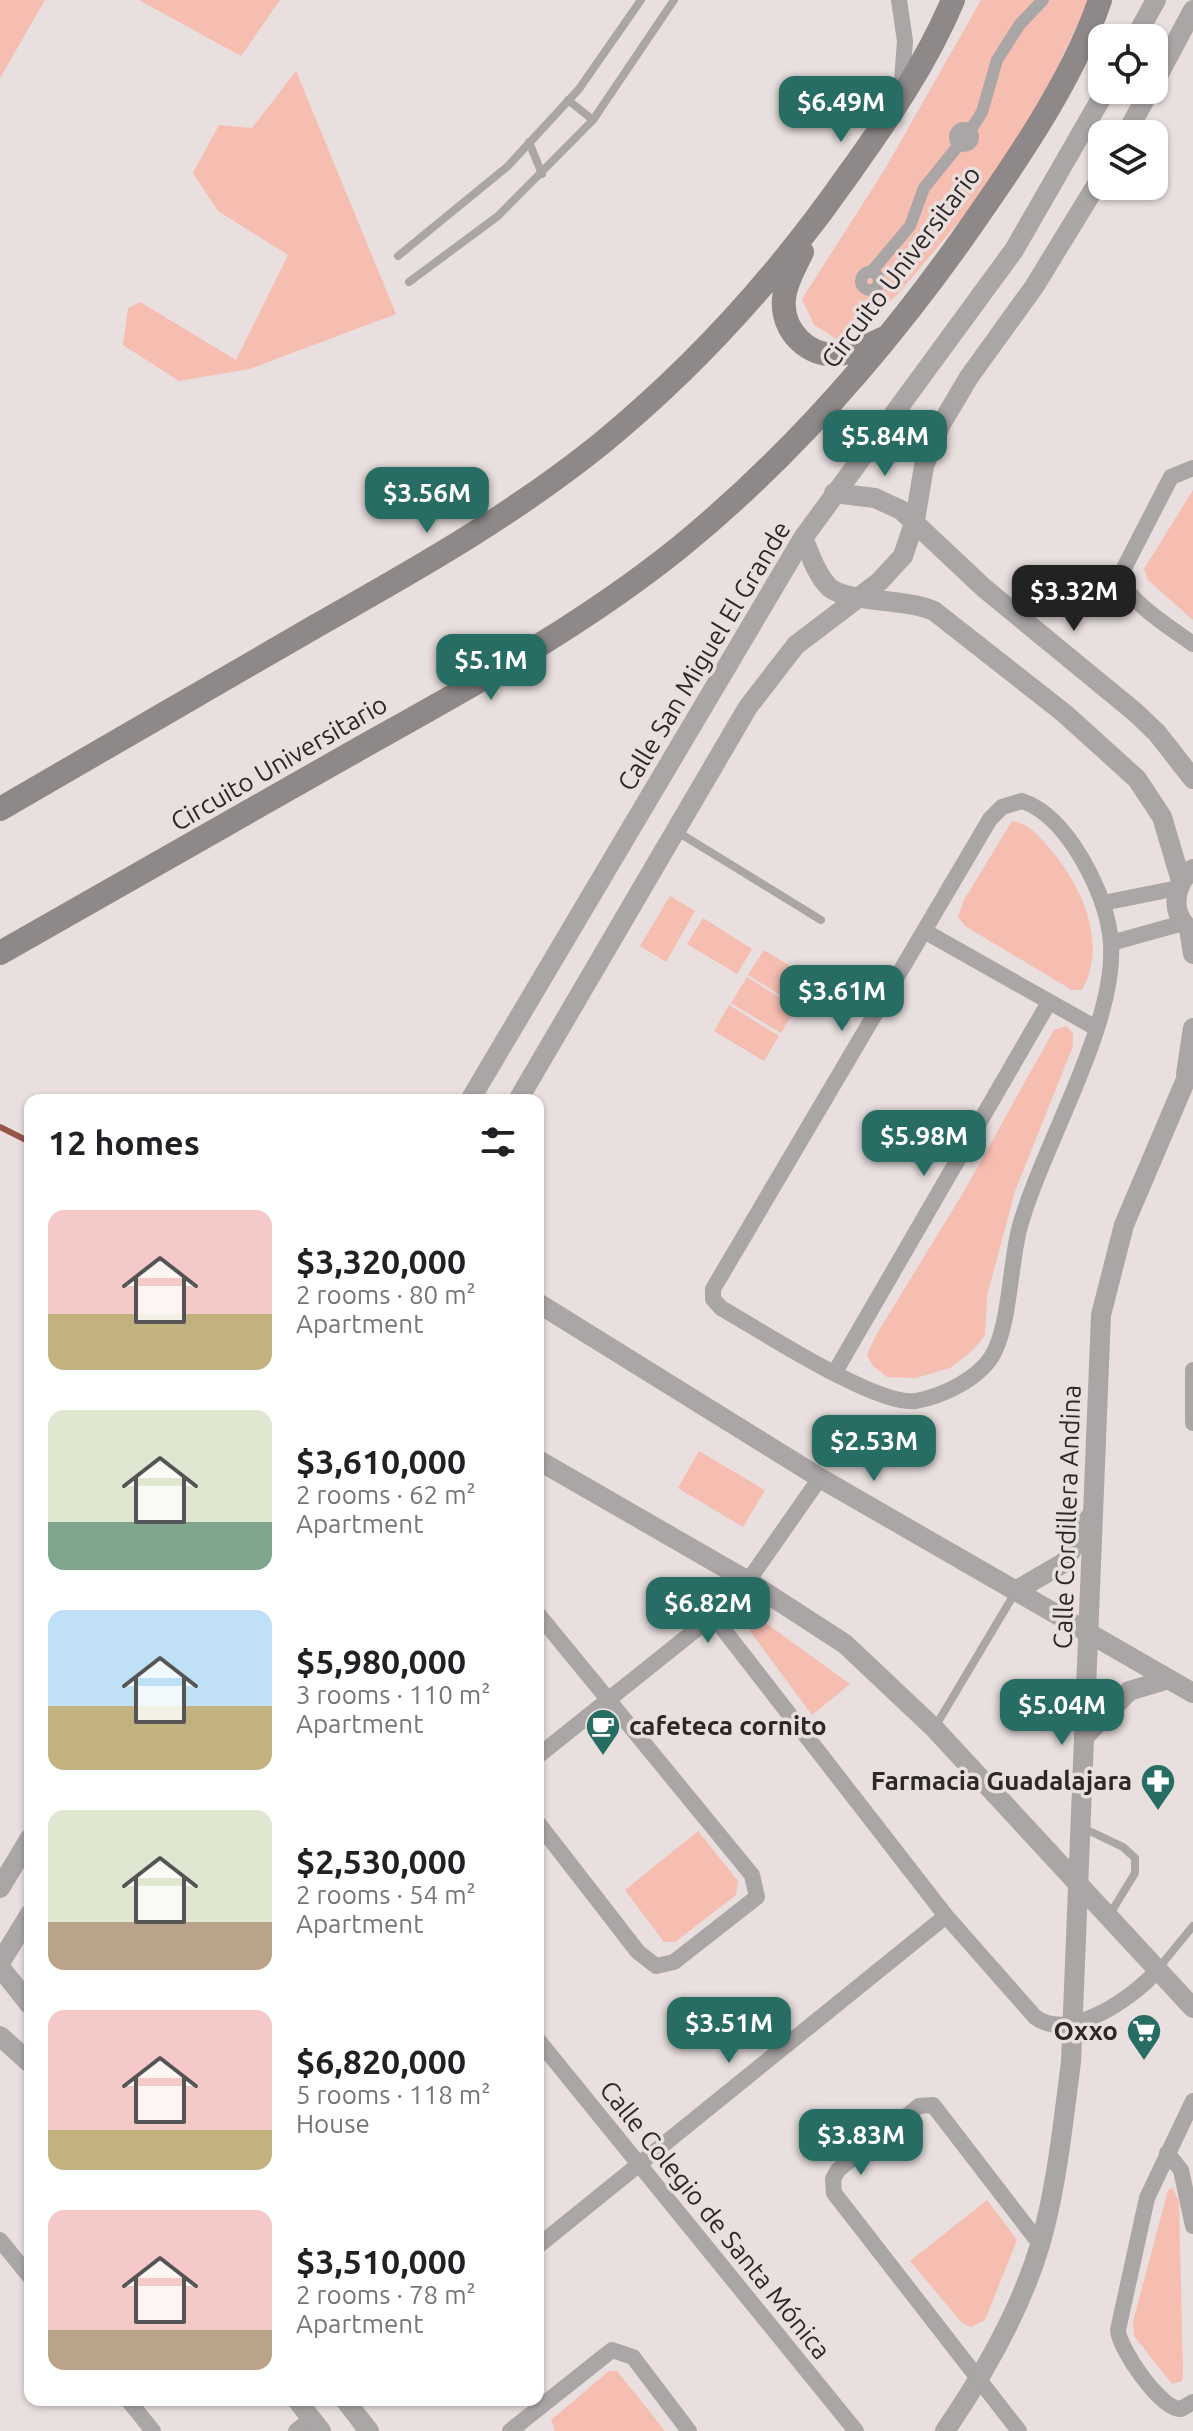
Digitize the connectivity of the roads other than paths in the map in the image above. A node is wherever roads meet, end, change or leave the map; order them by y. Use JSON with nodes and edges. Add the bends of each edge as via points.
{"nodes":[{"id":1,"x":641,"y":0,"type":"edge"},
{"id":2,"x":674,"y":0,"type":"edge"},
{"id":3,"x":899,"y":0,"type":"edge"},
{"id":4,"x":953,"y":0,"type":"edge"},
{"id":5,"x":1043,"y":0,"type":"edge"},
{"id":6,"x":1100,"y":0,"type":"edge"},
{"id":7,"x":1107,"y":0,"type":"edge"},
{"id":8,"x":1156,"y":0,"type":"edge"},
{"id":9,"x":1193,"y":10,"type":"edge"},
{"id":10,"x":1092,"y":24,"type":"edge"},
{"id":11,"x":1092,"y":24,"type":"edge"},
{"id":12,"x":1143,"y":24,"type":"edge"},
{"id":13,"x":1088,"y":31,"type":"edge"},
{"id":14,"x":1168,"y":57,"type":"edge"},
{"id":15,"x":568,"y":100,"type":"junction"},
{"id":16,"x":900,"y":101,"type":"junction"},
{"id":17,"x":1098,"y":104,"type":"edge"},
{"id":18,"x":593,"y":120,"type":"junction"},
{"id":19,"x":529,"y":142,"type":"junction"},
{"id":20,"x":542,"y":174,"type":"junction"},
{"id":21,"x":1088,"y":199,"type":"edge"},
{"id":22,"x":821,"y":214,"type":"junction"},
{"id":23,"x":398,"y":256,"type":"dead end"},
{"id":24,"x":872,"y":271,"type":"dead end"},
{"id":25,"x":409,"y":282,"type":"dead end"},
{"id":26,"x":891,"y":335,"type":"junction"},
{"id":27,"x":1193,"y":468,"type":"edge"},
{"id":28,"x":834,"y":493,"type":"junction"},
{"id":29,"x":915,"y":520,"type":"junction"},
{"id":30,"x":803,"y":538,"type":"junction"},
{"id":31,"x":857,"y":597,"type":"junction"},
{"id":32,"x":1193,"y":644,"type":"edge"},
{"id":33,"x":1193,"y":779,"type":"edge"},
{"id":34,"x":0,"y":809,"type":"edge"},
{"id":35,"x":676,"y":831,"type":"junction"},
{"id":36,"x":1184,"y":879,"type":"edge"},
{"id":37,"x":1103,"y":903,"type":"junction"},
{"id":38,"x":821,"y":920,"type":"dead end"},
{"id":39,"x":1188,"y":928,"type":"edge"},
{"id":40,"x":926,"y":932,"type":"junction"},
{"id":41,"x":1111,"y":943,"type":"junction"},
{"id":42,"x":0,"y":953,"type":"edge"},
{"id":43,"x":1193,"y":954,"type":"edge"},
{"id":44,"x":1048,"y":1004,"type":"junction"},
{"id":45,"x":1096,"y":1028,"type":"junction"},
{"id":46,"x":1193,"y":1028,"type":"edge"},
{"id":47,"x":1190,"y":1068,"type":"edge"},
{"id":48,"x":474,"y":1094,"type":"edge"},
{"id":49,"x":522,"y":1094,"type":"edge"},
{"id":50,"x":544,"y":1307,"type":"edge"},
{"id":51,"x":1193,"y":1370,"type":"edge"},
{"id":52,"x":835,"y":1372,"type":"junction"},
{"id":53,"x":1193,"y":1423,"type":"edge"},
{"id":54,"x":544,"y":1463,"type":"edge"},
{"id":55,"x":820,"y":1478,"type":"junction"},
{"id":56,"x":1094,"y":1510,"type":"junction"},
{"id":57,"x":748,"y":1581,"type":"junction"},
{"id":58,"x":1017,"y":1590,"type":"junction"},
{"id":59,"x":713,"y":1616,"type":"junction"},
{"id":60,"x":544,"y":1621,"type":"edge"},
{"id":61,"x":1090,"y":1634,"type":"junction"},
{"id":62,"x":1169,"y":1679,"type":"junction"},
{"id":63,"x":1193,"y":1693,"type":"edge"},
{"id":64,"x":609,"y":1698,"type":"junction"},
{"id":65,"x":934,"y":1728,"type":"junction"},
{"id":66,"x":1084,"y":1737,"type":"junction"},
{"id":67,"x":544,"y":1751,"type":"edge"},
{"id":68,"x":1079,"y":1827,"type":"junction"},
{"id":69,"x":544,"y":1831,"type":"edge"},
{"id":70,"x":24,"y":1848,"type":"edge"},
{"id":71,"x":1076,"y":1885,"type":"junction"},
{"id":72,"x":0,"y":1888,"type":"edge"},
{"id":73,"x":946,"y":1916,"type":"junction"},
{"id":74,"x":1108,"y":1918,"type":"junction"},
{"id":75,"x":24,"y":1924,"type":"edge"},
{"id":76,"x":1193,"y":1926,"type":"edge"},
{"id":77,"x":0,"y":1965,"type":"edge"},
{"id":78,"x":1157,"y":1971,"type":"junction"},
{"id":79,"x":24,"y":1997,"type":"edge"},
{"id":80,"x":1193,"y":2008,"type":"edge"},
{"id":81,"x":1072,"y":2024,"type":"junction"},
{"id":82,"x":0,"y":2036,"type":"edge"},
{"id":83,"x":544,"y":2047,"type":"edge"},
{"id":84,"x":24,"y":2058,"type":"edge"},
{"id":85,"x":1193,"y":2101,"type":"edge"},
{"id":86,"x":1167,"y":2153,"type":"junction"},
{"id":87,"x":638,"y":2164,"type":"junction"},
{"id":88,"x":1193,"y":2226,"type":"edge"},
{"id":89,"x":0,"y":2240,"type":"edge"},
{"id":90,"x":544,"y":2241,"type":"edge"},
{"id":91,"x":1040,"y":2244,"type":"junction"},
{"id":92,"x":24,"y":2270,"type":"edge"},
{"id":93,"x":979,"y":2382,"type":"junction"},
{"id":94,"x":1193,"y":2402,"type":"edge"},
{"id":95,"x":133,"y":2406,"type":"edge"},
{"id":96,"x":300,"y":2406,"type":"edge"},
{"id":97,"x":352,"y":2406,"type":"edge"},
{"id":98,"x":544,"y":2406,"type":"edge"},
{"id":99,"x":544,"y":2406,"type":"edge"},
{"id":100,"x":310,"y":2427,"type":"edge"},
{"id":101,"x":516,"y":2429,"type":"edge"},
{"id":102,"x":153,"y":2431,"type":"edge"},
{"id":103,"x":369,"y":2431,"type":"edge"},
{"id":104,"x":689,"y":2431,"type":"edge"},
{"id":105,"x":856,"y":2431,"type":"edge"},
{"id":106,"x":945,"y":2431,"type":"edge"},
{"id":107,"x":1019,"y":2431,"type":"edge"}],
"edges":[{"from":1,"to":15,"type":"lane"},
{"from":2,"to":18,"type":"lane"},
{"from":3,"to":16,"type":"street","via":[[905,41]]},
{"from":4,"to":16,"type":"main road"},
{"from":5,"to":24,"type":"street","via":[[997,60],[982,112],[924,188],[910,226]]},
{"from":6,"to":10,"type":"main road","name":"Circuito Universitario"},
{"from":7,"to":11,"type":"street"},
{"from":8,"to":12,"type":"street"},
{"from":9,"to":14,"type":"street"},
{"from":13,"to":26,"type":"main road","name":"Circuito Universitario","via":[[990,199]]},
{"from":15,"to":18,"type":"lane"},
{"from":15,"to":19,"type":"lane"},
{"from":16,"to":22,"type":"main road"},
{"from":17,"to":28,"type":"street","name":"Calle San Miguel El Grande","via":[[1014,250]]},
{"from":18,"to":20,"type":"lane"},
{"from":19,"to":20,"type":"lane"},
{"from":19,"to":23,"type":"lane","via":[[486,187]]},
{"from":20,"to":25,"type":"lane","via":[[498,216]]},
{"from":21,"to":29,"type":"street","via":[[940,426],[924,466]]},
{"from":22,"to":26,"type":"main road","via":[[784,298],[793,335],[825,355],[852,351]]},
{"from":22,"to":34,"type":"main road","via":[[698,356],[540,491],[462,543]]},
{"from":26,"to":42,"type":"main road","name":"Circuito Universitario","via":[[828,409],[734,500],[583,619]]},
{"from":27,"to":32,"type":"street","via":[[1171,477],[1121,574],[1131,596]]},
{"from":28,"to":29,"type":"street","via":[[875,498]]},
{"from":28,"to":30,"type":"street","name":"Calle San Miguel El Grande"},
{"from":29,"to":31,"type":"street","via":[[903,556]]},
{"from":29,"to":33,"type":"street","via":[[984,588],[1135,712]]},
{"from":30,"to":31,"type":"street","via":[[831,589]]},
{"from":30,"to":48,"type":"street","name":"Calle San Miguel El Grande"},
{"from":31,"to":35,"type":"street","via":[[796,645],[768,678]]},
{"from":31,"to":36,"type":"street","via":[[902,600],[934,611],[1100,743],[1152,798]]},
{"from":35,"to":38,"type":"lane"},
{"from":35,"to":49,"type":"street"},
{"from":36,"to":37,"type":"street"},
{"from":36,"to":39,"type":"street","via":[[1176,906]]},
{"from":37,"to":40,"type":"street","via":[[1062,830],[1032,804],[1011,802],[990,819]]},
{"from":37,"to":41,"type":"street"},
{"from":39,"to":41,"type":"street"},
{"from":39,"to":43,"type":"street"},
{"from":40,"to":44,"type":"street"},
{"from":40,"to":52,"type":"street","via":[[713,1289],[721,1308]]},
{"from":41,"to":45,"type":"street","via":[[1109,982]]},
{"from":44,"to":45,"type":"street"},
{"from":44,"to":52,"type":"street"},
{"from":45,"to":52,"type":"street","via":[[1020,1225],[1001,1335],[991,1359],[954,1387],[916,1401],[886,1398]]},
{"from":46,"to":47,"type":"street","name":"Calle Cordillera Andina"},
{"from":47,"to":56,"type":"street","name":"Calle Cordillera Andina","via":[[1124,1225],[1105,1289]]},
{"from":50,"to":55,"type":"street"},
{"from":51,"to":53,"type":"street"},
{"from":54,"to":57,"type":"street"},
{"from":55,"to":57,"type":"street"},
{"from":55,"to":58,"type":"street"},
{"from":56,"to":58,"type":"street","via":[[1065,1562]]},
{"from":56,"to":61,"type":"street","name":"Calle Cordillera Andina"},
{"from":57,"to":59,"type":"street"},
{"from":57,"to":65,"type":"street","via":[[845,1644]]},
{"from":58,"to":61,"type":"street"},
{"from":58,"to":65,"type":"lane"},
{"from":59,"to":64,"type":"street"},
{"from":59,"to":73,"type":"street"},
{"from":60,"to":64,"type":"street"},
{"from":61,"to":62,"type":"street"},
{"from":61,"to":66,"type":"street","name":"Calle Cordillera Andina"},
{"from":62,"to":63,"type":"street"},
{"from":62,"to":66,"type":"street","via":[[1129,1691]]},
{"from":64,"to":67,"type":"street"},
{"from":64,"to":69,"type":"street","via":[[752,1875],[757,1897],[674,1962],[656,1966],[638,1952]]},
{"from":65,"to":71,"type":"street"},
{"from":66,"to":68,"type":"street","name":"Calle Cordillera Andina"},
{"from":68,"to":71,"type":"street","name":"Calle Cordillera Andina"},
{"from":68,"to":74,"type":"lane","via":[[1135,1858],[1135,1873]]},
{"from":70,"to":72,"type":"street"},
{"from":71,"to":74,"type":"street"},
{"from":71,"to":81,"type":"street","name":"Calle Cordillera Andina"},
{"from":73,"to":81,"type":"street","via":[[1035,2017]]},
{"from":73,"to":87,"type":"street"},
{"from":74,"to":78,"type":"street"},
{"from":75,"to":77,"type":"street"},
{"from":76,"to":78,"type":"lane"},
{"from":77,"to":79,"type":"street"},
{"from":78,"to":80,"type":"street"},
{"from":78,"to":81,"type":"street","via":[[1118,2004]]},
{"from":81,"to":91,"type":"street","name":"Calle Cordillera Andina","via":[[1060,2154]]},
{"from":82,"to":84,"type":"street"},
{"from":83,"to":87,"type":"street","name":"Calle Colegio de Santa Mónica"},
{"from":85,"to":86,"type":"street"},
{"from":86,"to":88,"type":"street","via":[[1181,2170]]},
{"from":86,"to":94,"type":"street","via":[[1147,2198],[1118,2335],[1169,2406],[1181,2409]]},
{"from":87,"to":90,"type":"street"},
{"from":87,"to":105,"type":"street","name":"Calle Colegio de Santa Mónica"},
{"from":89,"to":92,"type":"street"},
{"from":91,"to":93,"type":"street","name":"Calle Cordillera Andina"},
{"from":91,"to":93,"type":"street","via":[[933,2105],[919,2106],[833,2179],[834,2193]]},
{"from":93,"to":106,"type":"street","name":"Calle Cordillera Andina"},
{"from":93,"to":107,"type":"street"},
{"from":95,"to":102,"type":"street"},
{"from":96,"to":100,"type":"street"},
{"from":97,"to":103,"type":"street"},
{"from":98,"to":101,"type":"street"},
{"from":99,"to":104,"type":"street","via":[[612,2350],[622,2350],[633,2357]]}]}
